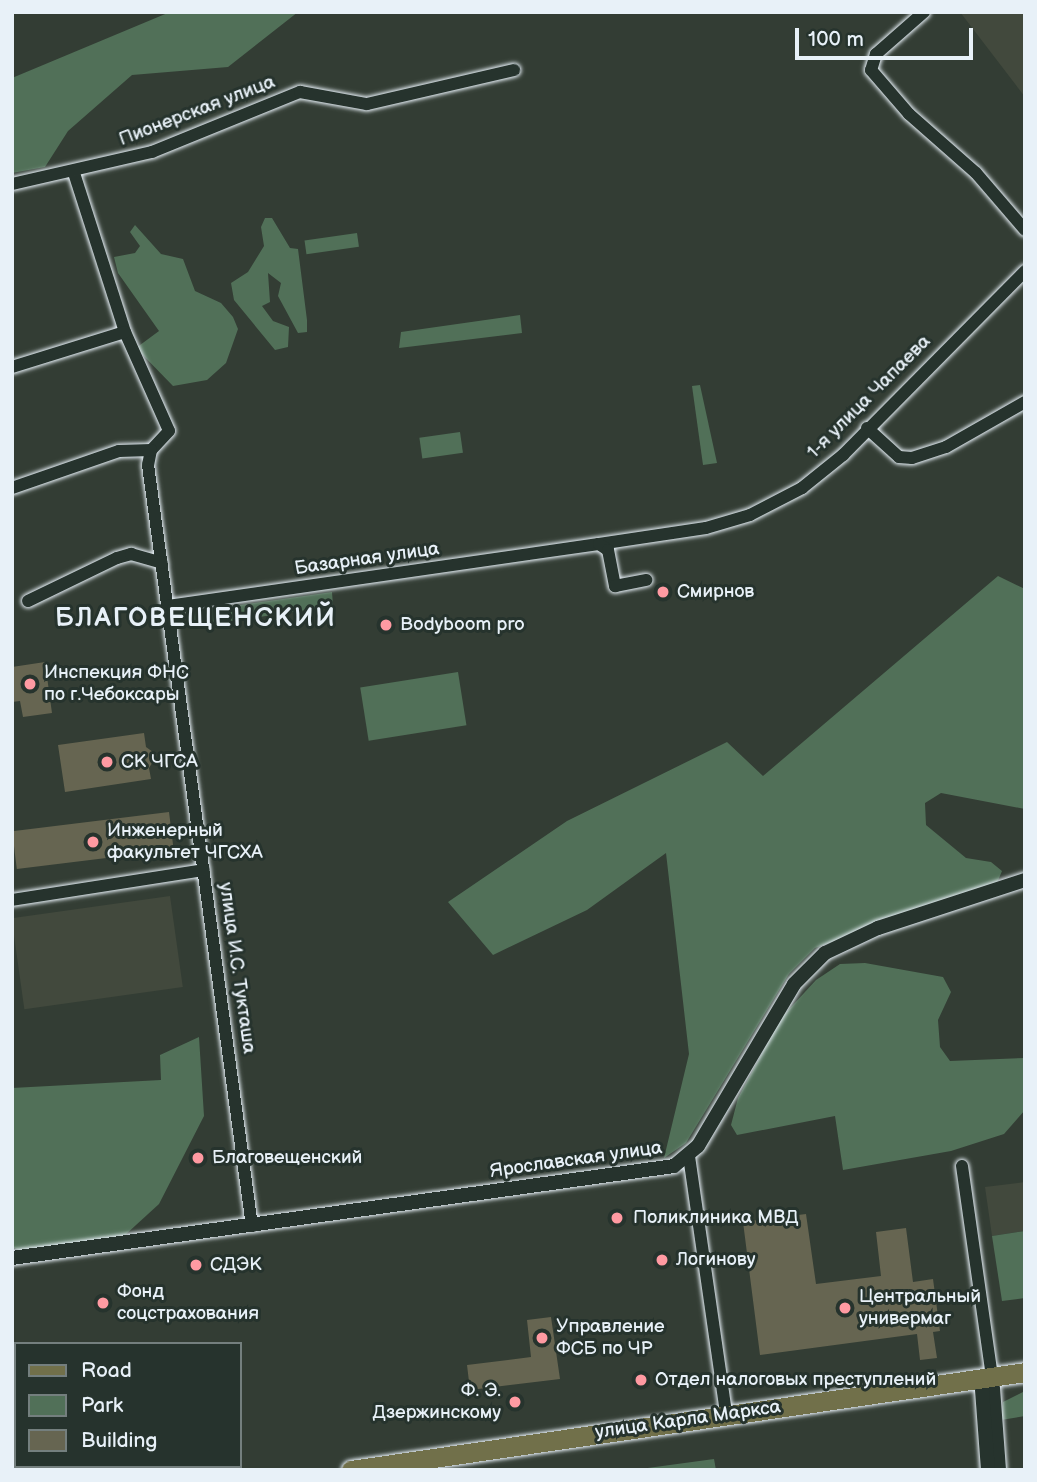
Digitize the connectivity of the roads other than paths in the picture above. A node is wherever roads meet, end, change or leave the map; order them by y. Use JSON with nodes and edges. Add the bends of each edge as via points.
{"nodes":[{"id":1,"x":925,"y":12,"type":"edge"},
{"id":2,"x":514,"y":70,"type":"dead end"},
{"id":3,"x":74,"y":173,"type":"junction"},
{"id":4,"x":12,"y":184,"type":"edge"},
{"id":5,"x":1025,"y":230,"type":"edge"},
{"id":6,"x":1025,"y":271,"type":"edge"},
{"id":7,"x":125,"y":332,"type":"junction"},
{"id":8,"x":12,"y":367,"type":"edge"},
{"id":9,"x":1025,"y":402,"type":"edge"},
{"id":10,"x":867,"y":428,"type":"junction"},
{"id":11,"x":150,"y":450,"type":"junction"},
{"id":12,"x":12,"y":488,"type":"edge"},
{"id":13,"x":598,"y":544,"type":"junction"},
{"id":14,"x":572,"y":548,"type":"joint"},
{"id":15,"x":162,"y":563,"type":"junction"},
{"id":16,"x":646,"y":580,"type":"dead end"},
{"id":17,"x":28,"y":601,"type":"dead end"},
{"id":18,"x":168,"y":606,"type":"junction"},
{"id":19,"x":204,"y":870,"type":"junction"},
{"id":20,"x":1025,"y":880,"type":"edge"},
{"id":21,"x":12,"y":900,"type":"edge"},
{"id":22,"x":689,"y":1156,"type":"junction"},
{"id":23,"x":962,"y":1166,"type":"dead end"},
{"id":24,"x":251,"y":1226,"type":"junction"},
{"id":25,"x":12,"y":1258,"type":"edge"},
{"id":26,"x":1025,"y":1372,"type":"edge"},
{"id":27,"x":1025,"y":1384,"type":"edge"},
{"id":28,"x":989,"y":1385,"type":"junction"},
{"id":29,"x":727,"y":1420,"type":"junction"},
{"id":30,"x":456,"y":1460,"type":"junction"},
{"id":31,"x":351,"y":1470,"type":"edge"},
{"id":32,"x":429,"y":1470,"type":"edge"},
{"id":33,"x":988,"y":1470,"type":"edge"},
{"id":34,"x":999,"y":1470,"type":"edge"}],
"edges":[{"from":1,"to":5,"type":"street","via":[[876,54],[871,70],[976,173]]},
{"from":2,"to":3,"type":"street","name":"Пионерская улица","via":[[367,104],[314,91],[152,152]]},
{"from":3,"to":4,"type":"street","name":"Пионерская улица"},
{"from":3,"to":7,"type":"street"},
{"from":6,"to":10,"type":"street","name":"1-я улица Чапаева"},
{"from":7,"to":8,"type":"street"},
{"from":7,"to":11,"type":"street","via":[[169,431]]},
{"from":9,"to":10,"type":"street","via":[[946,447],[912,458],[899,457]]},
{"from":10,"to":13,"type":"street","name":"1-я улица Чапаева","via":[[809,483],[750,514],[706,528]]},
{"from":11,"to":12,"type":"street","via":[[120,451]]},
{"from":11,"to":15,"type":"street","name":"улица И.С. Тукташа"},
{"from":13,"to":14,"type":"street","name":"1-я улица Чапаева"},
{"from":13,"to":16,"type":"street","via":[[608,550],[615,586]]},
{"from":14,"to":18,"type":"street","name":"Базарная улица"},
{"from":15,"to":17,"type":"street","via":[[131,554]]},
{"from":15,"to":18,"type":"street","name":"улица И.С. Тукташа"},
{"from":18,"to":19,"type":"street","name":"улица И.С. Тукташа"},
{"from":19,"to":21,"type":"street"},
{"from":19,"to":24,"type":"street","name":"улица И.С. Тукташа"},
{"from":20,"to":22,"type":"street","name":"Ярославская улица","via":[[847,940],[808,967]]},
{"from":22,"to":24,"type":"street","name":"Ярославская улица","via":[[660,1170]]},
{"from":22,"to":29,"type":"street"},
{"from":23,"to":28,"type":"street"},
{"from":24,"to":25,"type":"street","name":"Ярославская улица"},
{"from":26,"to":28,"type":"main road","name":"улица Карла Маркса"},
{"from":27,"to":28,"type":"main road","name":"улица Карла Маркса"},
{"from":28,"to":29,"type":"main road","name":"улица Карла Маркса"},
{"from":28,"to":33,"type":"street"},
{"from":28,"to":34,"type":"street"},
{"from":29,"to":30,"type":"main road","name":"улица Карла Маркса"},
{"from":30,"to":31,"type":"main road","name":"улица Карла Маркса"},
{"from":30,"to":32,"type":"main road","name":"улица Карла Маркса"}]}
